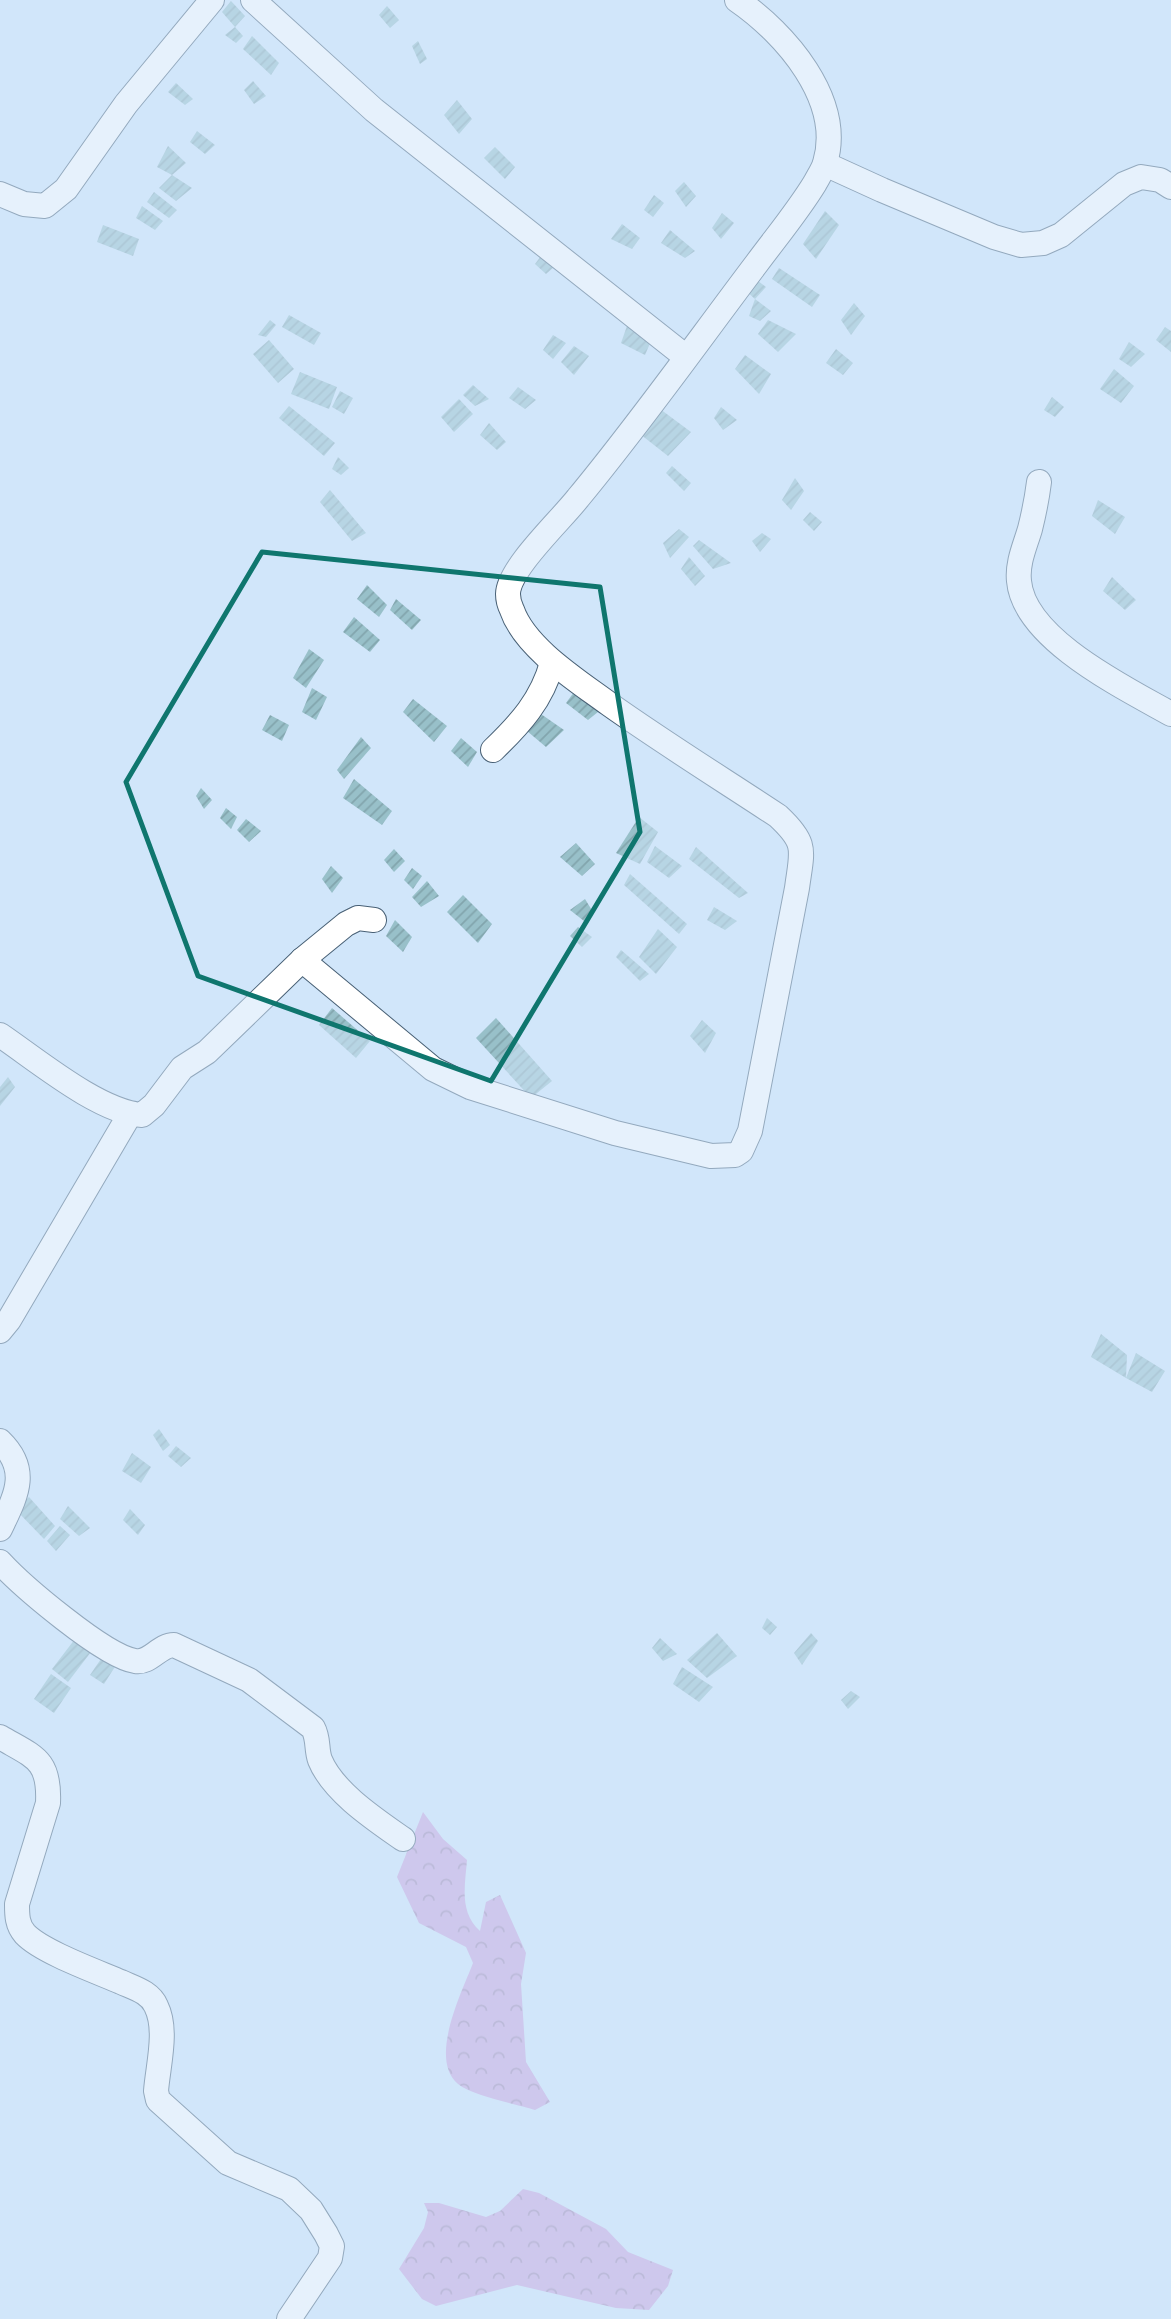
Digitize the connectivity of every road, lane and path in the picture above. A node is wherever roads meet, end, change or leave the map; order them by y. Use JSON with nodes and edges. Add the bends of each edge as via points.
{"nodes":[{"id":1,"x":212,"y":0,"type":"edge"},
{"id":2,"x":253,"y":0,"type":"edge"},
{"id":3,"x":748,"y":3,"type":"edge"},
{"id":4,"x":825,"y":164,"type":"junction"},
{"id":5,"x":1171,"y":187,"type":"edge"},
{"id":6,"x":0,"y":194,"type":"edge"},
{"id":7,"x":686,"y":358,"type":"junction"},
{"id":8,"x":1039,"y":482,"type":"dead end"},
{"id":9,"x":552,"y":663,"type":"junction"},
{"id":10,"x":1171,"y":714,"type":"edge"},
{"id":11,"x":493,"y":750,"type":"dead end"},
{"id":12,"x":374,"y":920,"type":"dead end"},
{"id":13,"x":302,"y":960,"type":"junction"},
{"id":14,"x":0,"y":1035,"type":"edge"},
{"id":15,"x":130,"y":1114,"type":"junction"},
{"id":16,"x":0,"y":1331,"type":"edge"},
{"id":17,"x":0,"y":1441,"type":"edge"},
{"id":18,"x":18,"y":1472,"type":"junction"},
{"id":19,"x":0,"y":1498,"type":"edge"},
{"id":20,"x":0,"y":1529,"type":"edge"},
{"id":21,"x":0,"y":1562,"type":"edge"},
{"id":22,"x":0,"y":1737,"type":"edge"},
{"id":23,"x":403,"y":1839,"type":"dead end"},
{"id":24,"x":289,"y":2319,"type":"edge"}],
"edges":[{"from":1,"to":6,"type":"street","via":[[126,104],[66,189],[45,206]]},
{"from":2,"to":7,"type":"street","via":[[374,110]]},
{"from":3,"to":4,"type":"street","via":[[813,80],[827,113]]},
{"from":4,"to":5,"type":"street","via":[[1021,246],[1061,235],[1124,184],[1141,177]]},
{"from":4,"to":7,"type":"street","via":[[805,198]]},
{"from":7,"to":9,"type":"street","via":[[512,581],[508,594],[512,613]]},
{"from":8,"to":10,"type":"street","via":[[1018,582],[1028,611],[1044,630],[1096,671]]},
{"from":9,"to":11,"type":"street","via":[[524,720]]},
{"from":9,"to":13,"type":"street","via":[[658,739],[778,816],[800,840],[797,888],[763,1074],[741,1151],[711,1156],[628,1136],[470,1087],[432,1069]]},
{"from":12,"to":13,"type":"street","via":[[358,918],[346,923]]},
{"from":13,"to":15,"type":"street","via":[[207,1052],[182,1068],[154,1105],[142,1115]]},
{"from":14,"to":15,"type":"street","via":[[104,1105]]},
{"from":15,"to":16,"type":"street"},
{"from":17,"to":18,"type":"street"},
{"from":18,"to":19,"type":"street"},
{"from":18,"to":20,"type":"street","via":[[18,1490]]},
{"from":21,"to":23,"type":"street","via":[[85,1634],[121,1657],[142,1661],[174,1645],[249,1680],[313,1728],[331,1779]]},
{"from":22,"to":24,"type":"street","via":[[45,1769],[49,1786],[17,1904],[17,1919],[24,1933],[148,1995],[162,2025],[158,2100],[228,2163],[289,2189],[311,2210],[332,2246],[330,2258]]}]}
